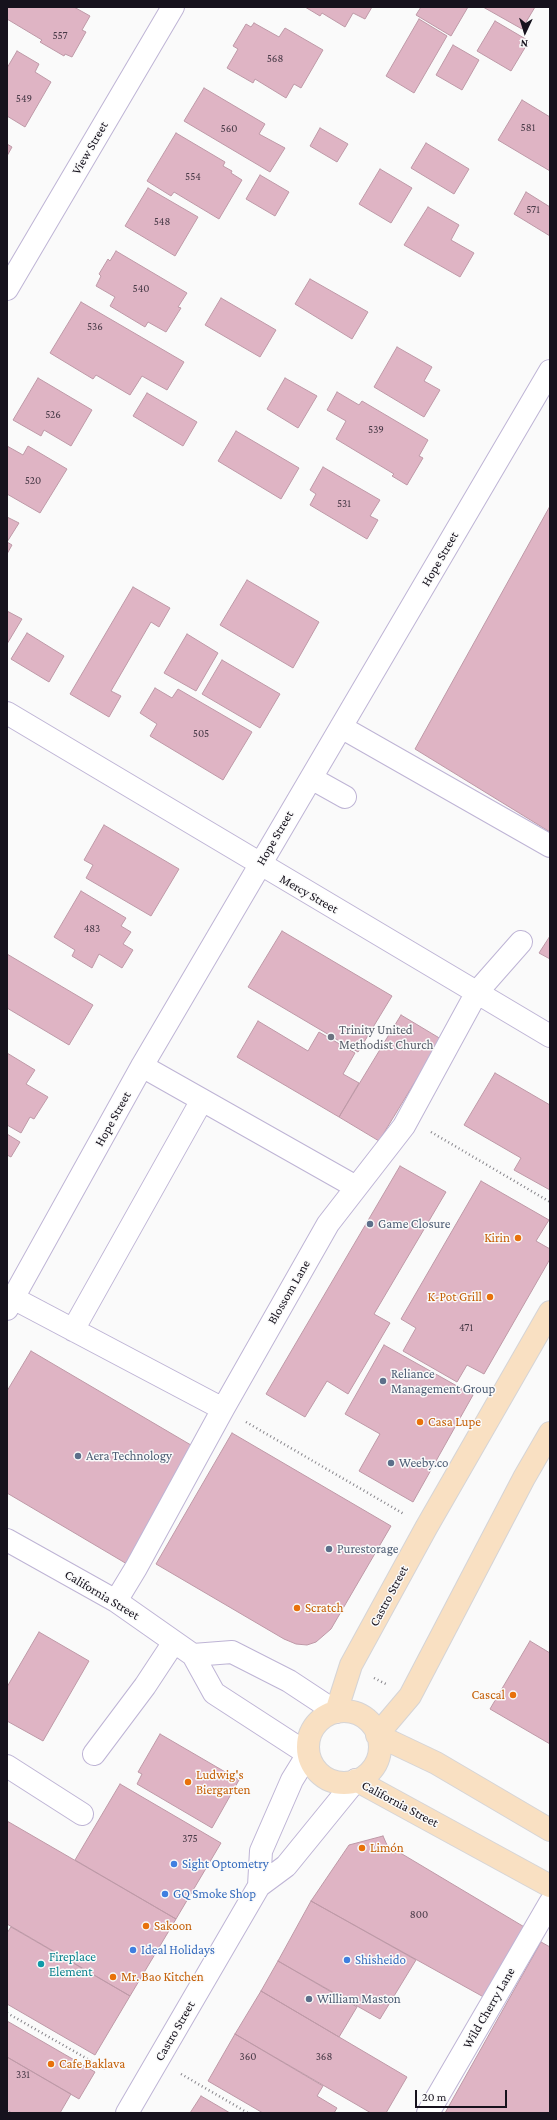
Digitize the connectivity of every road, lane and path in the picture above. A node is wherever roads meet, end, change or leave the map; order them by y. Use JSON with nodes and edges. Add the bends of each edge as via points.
{"nodes":[{"id":1,"x":173,"y":7,"type":"edge"},
{"id":2,"x":7,"y":289,"type":"edge"},
{"id":3,"x":550,"y":371,"type":"edge"},
{"id":4,"x":542,"y":402,"type":"edge"},
{"id":5,"x":7,"y":713,"type":"edge"},
{"id":6,"x":341,"y":727,"type":"junction"},
{"id":7,"x":311,"y":778,"type":"junction"},
{"id":8,"x":345,"y":797,"type":"dead end"},
{"id":9,"x":550,"y":846,"type":"edge"},
{"id":10,"x":260,"y":865,"type":"junction"},
{"id":11,"x":521,"y":942,"type":"dead end"},
{"id":12,"x":477,"y":992,"type":"junction"},
{"id":13,"x":550,"y":1036,"type":"edge"},
{"id":14,"x":142,"y":1066,"type":"junction"},
{"id":15,"x":202,"y":1100,"type":"junction"},
{"id":16,"x":408,"y":1118,"type":"junction"},
{"id":17,"x":356,"y":1187,"type":"junction"},
{"id":18,"x":550,"y":1202,"type":"edge"},
{"id":19,"x":10,"y":1304,"type":"edge"},
{"id":20,"x":550,"y":1312,"type":"edge"},
{"id":21,"x":73,"y":1330,"type":"junction"},
{"id":22,"x":223,"y":1409,"type":"junction"},
{"id":23,"x":550,"y":1433,"type":"edge"},
{"id":24,"x":426,"y":1528,"type":"junction"},
{"id":25,"x":7,"y":1540,"type":"edge"},
{"id":26,"x":116,"y":1602,"type":"junction"},
{"id":27,"x":174,"y":1642,"type":"junction"},
{"id":28,"x":193,"y":1655,"type":"junction"},
{"id":29,"x":370,"y":1675,"type":"dead end"},
{"id":30,"x":391,"y":1686,"type":"dead end"},
{"id":31,"x":336,"y":1712,"type":"junction"},
{"id":32,"x":377,"y":1735,"type":"junction"},
{"id":33,"x":94,"y":1754,"type":"dead end"},
{"id":34,"x":308,"y":1754,"type":"junction"},
{"id":35,"x":7,"y":1766,"type":"edge"},
{"id":36,"x":356,"y":1780,"type":"junction"},
{"id":37,"x":82,"y":1814,"type":"dead end"},
{"id":38,"x":550,"y":1830,"type":"edge"},
{"id":39,"x":259,"y":1886,"type":"junction"},
{"id":40,"x":550,"y":1886,"type":"edge"},
{"id":41,"x":550,"y":1903,"type":"edge"},
{"id":42,"x":7,"y":2012,"type":"edge"},
{"id":43,"x":158,"y":2061,"type":"junction"},
{"id":44,"x":105,"y":2069,"type":"dead end"},
{"id":45,"x":127,"y":2113,"type":"edge"},
{"id":46,"x":248,"y":2113,"type":"edge"},
{"id":47,"x":428,"y":2113,"type":"edge"}],
"edges":[{"from":1,"to":2,"type":"street","name":"View Street"},
{"from":3,"to":4,"type":"street","name":"Hope Street"},
{"from":4,"to":6,"type":"street","name":"Hope Street"},
{"from":5,"to":10,"type":"street","name":"Mercy Street"},
{"from":6,"to":7,"type":"street","name":"Hope Street"},
{"from":6,"to":9,"type":"street"},
{"from":7,"to":8,"type":"street"},
{"from":7,"to":10,"type":"street","name":"Hope Street"},
{"from":10,"to":12,"type":"street","name":"Mercy Street"},
{"from":10,"to":14,"type":"street","name":"Hope Street"},
{"from":11,"to":12,"type":"street","name":"Blossom Lane"},
{"from":12,"to":13,"type":"street","name":"Mercy Street"},
{"from":12,"to":16,"type":"street","name":"Blossom Lane"},
{"from":14,"to":15,"type":"street"},
{"from":14,"to":19,"type":"street","name":"Hope Street"},
{"from":15,"to":17,"type":"street"},
{"from":15,"to":21,"type":"street"},
{"from":16,"to":17,"type":"street","name":"Blossom Lane"},
{"from":16,"to":18,"type":"path"},
{"from":17,"to":22,"type":"street","name":"Blossom Lane","via":[[328,1224]]},
{"from":19,"to":21,"type":"street"},
{"from":20,"to":24,"type":"main road","name":"Castro Street"},
{"from":21,"to":22,"type":"street"},
{"from":22,"to":24,"type":"path"},
{"from":22,"to":26,"type":"street","name":"Blossom Lane"},
{"from":23,"to":32,"type":"main road","via":[[410,1696]]},
{"from":24,"to":31,"type":"main road","name":"Castro Street","via":[[351,1665]]},
{"from":25,"to":26,"type":"street","name":"California Street"},
{"from":26,"to":27,"type":"street","name":"California Street"},
{"from":27,"to":28,"type":"street","name":"California Street"},
{"from":27,"to":33,"type":"street"},
{"from":28,"to":31,"type":"street","via":[[232,1652],[289,1681]]},
{"from":28,"to":34,"type":"street","name":"California Street","via":[[214,1693]]},
{"from":29,"to":30,"type":"path"},
{"from":31,"to":32,"type":"main road","via":[[351,1711],[362,1716],[372,1724]]},
{"from":31,"to":34,"type":"main road","name":"Castro Street","via":[[326,1715],[314,1725],[309,1739]]},
{"from":32,"to":36,"type":"main road","name":"Castro Street","via":[[380,1747],[375,1764],[367,1774]]},
{"from":32,"to":38,"type":"main road","via":[[436,1763]]},
{"from":34,"to":36,"type":"main road","name":"California Street","via":[[315,1768],[326,1778],[338,1782]]},
{"from":34,"to":39,"type":"street","name":"Castro Street","via":[[292,1780],[261,1851]]},
{"from":35,"to":37,"type":"street"},
{"from":36,"to":39,"type":"street","name":"Castro Street","via":[[286,1866]]},
{"from":36,"to":40,"type":"main road","name":"California Street"},
{"from":39,"to":43,"type":"street","name":"Castro Street"},
{"from":41,"to":47,"type":"street","name":"Wild Cherry Lane"},
{"from":42,"to":44,"type":"path"},
{"from":43,"to":45,"type":"street","name":"Castro Street"},
{"from":43,"to":46,"type":"path"}]}
